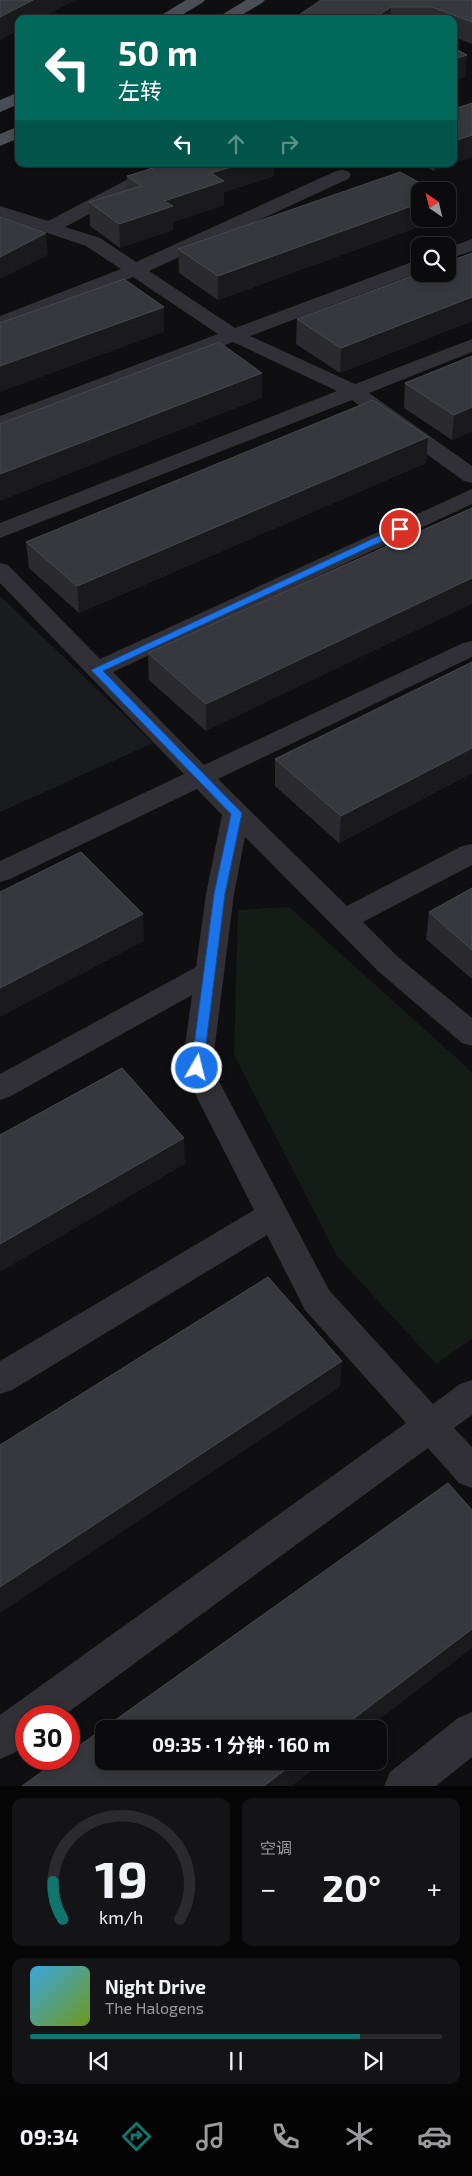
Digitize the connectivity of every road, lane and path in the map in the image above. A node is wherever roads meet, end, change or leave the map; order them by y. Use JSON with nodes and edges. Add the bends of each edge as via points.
{"nodes":[{"id":1,"x":197,"y":0,"type":"edge"},
{"id":2,"x":257,"y":0,"type":"edge"},
{"id":3,"x":169,"y":15,"type":"edge"},
{"id":4,"x":230,"y":15,"type":"edge"},
{"id":5,"x":15,"y":99,"type":"edge"},
{"id":6,"x":0,"y":107,"type":"edge"},
{"id":7,"x":15,"y":133,"type":"edge"},
{"id":8,"x":0,"y":141,"type":"edge"},
{"id":9,"x":164,"y":167,"type":"edge"},
{"id":10,"x":342,"y":175,"type":"dead end"},
{"id":11,"x":0,"y":211,"type":"edge"},
{"id":12,"x":51,"y":227,"type":"junction"},
{"id":13,"x":472,"y":245,"type":"edge"},
{"id":14,"x":456,"y":251,"type":"edge"},
{"id":15,"x":411,"y":268,"type":"edge"},
{"id":16,"x":135,"y":270,"type":"junction"},
{"id":17,"x":0,"y":322,"type":"edge"},
{"id":18,"x":233,"y":335,"type":"junction"},
{"id":19,"x":472,"y":345,"type":"edge"},
{"id":20,"x":354,"y":391,"type":"junction"},
{"id":21,"x":0,"y":423,"type":"edge"},
{"id":22,"x":472,"y":476,"type":"edge"},
{"id":23,"x":472,"y":496,"type":"edge"},
{"id":24,"x":0,"y":531,"type":"edge"},
{"id":25,"x":0,"y":570,"type":"edge"},
{"id":26,"x":472,"y":648,"type":"edge"},
{"id":27,"x":96,"y":670,"type":"junction"},
{"id":28,"x":202,"y":777,"type":"junction"},
{"id":29,"x":236,"y":813,"type":"junction"},
{"id":30,"x":472,"y":853,"type":"edge"},
{"id":31,"x":0,"y":872,"type":"edge"},
{"id":32,"x":344,"y":920,"type":"junction"},
{"id":33,"x":210,"y":972,"type":"junction"},
{"id":34,"x":472,"y":1035,"type":"edge"},
{"id":35,"x":0,"y":1088,"type":"edge"},
{"id":36,"x":272,"y":1215,"type":"junction"},
{"id":37,"x":0,"y":1379,"type":"edge"},
{"id":38,"x":472,"y":1395,"type":"edge"},
{"id":39,"x":430,"y":1426,"type":"junction"},
{"id":40,"x":472,"y":1472,"type":"edge"},
{"id":41,"x":46,"y":1705,"type":"edge"},
{"id":42,"x":15,"y":1728,"type":"edge"},
{"id":43,"x":472,"y":1732,"type":"edge"},
{"id":44,"x":0,"y":1739,"type":"edge"},
{"id":45,"x":404,"y":1786,"type":"edge"}],
"edges":[{"from":1,"to":3,"type":"main road"},
{"from":2,"to":4,"type":"main road"},
{"from":5,"to":6,"type":"main road"},
{"from":7,"to":8,"type":"main road"},
{"from":9,"to":12,"type":"street"},
{"from":10,"to":16,"type":"street"},
{"from":11,"to":12,"type":"street"},
{"from":12,"to":16,"type":"street","via":[[93,242]]},
{"from":13,"to":14,"type":"street"},
{"from":15,"to":18,"type":"street"},
{"from":16,"to":17,"type":"street"},
{"from":16,"to":18,"type":"street"},
{"from":18,"to":20,"type":"street"},
{"from":18,"to":21,"type":"street"},
{"from":19,"to":20,"type":"street"},
{"from":20,"to":22,"type":"street"},
{"from":20,"to":24,"type":"street"},
{"from":23,"to":27,"type":"street"},
{"from":25,"to":27,"type":"street"},
{"from":26,"to":28,"type":"street"},
{"from":27,"to":28,"type":"street"},
{"from":28,"to":29,"type":"street"},
{"from":28,"to":31,"type":"street"},
{"from":29,"to":32,"type":"street"},
{"from":29,"to":33,"type":"street","via":[[220,894]]},
{"from":30,"to":32,"type":"street"},
{"from":32,"to":34,"type":"street","via":[[388,964]]},
{"from":33,"to":35,"type":"street"},
{"from":33,"to":36,"type":"street","via":[[197,1068]]},
{"from":36,"to":37,"type":"street"},
{"from":36,"to":39,"type":"street","via":[[317,1300]]},
{"from":38,"to":39,"type":"street"},
{"from":39,"to":40,"type":"street"},
{"from":39,"to":41,"type":"street"},
{"from":42,"to":44,"type":"street"},
{"from":43,"to":45,"type":"street"}]}
